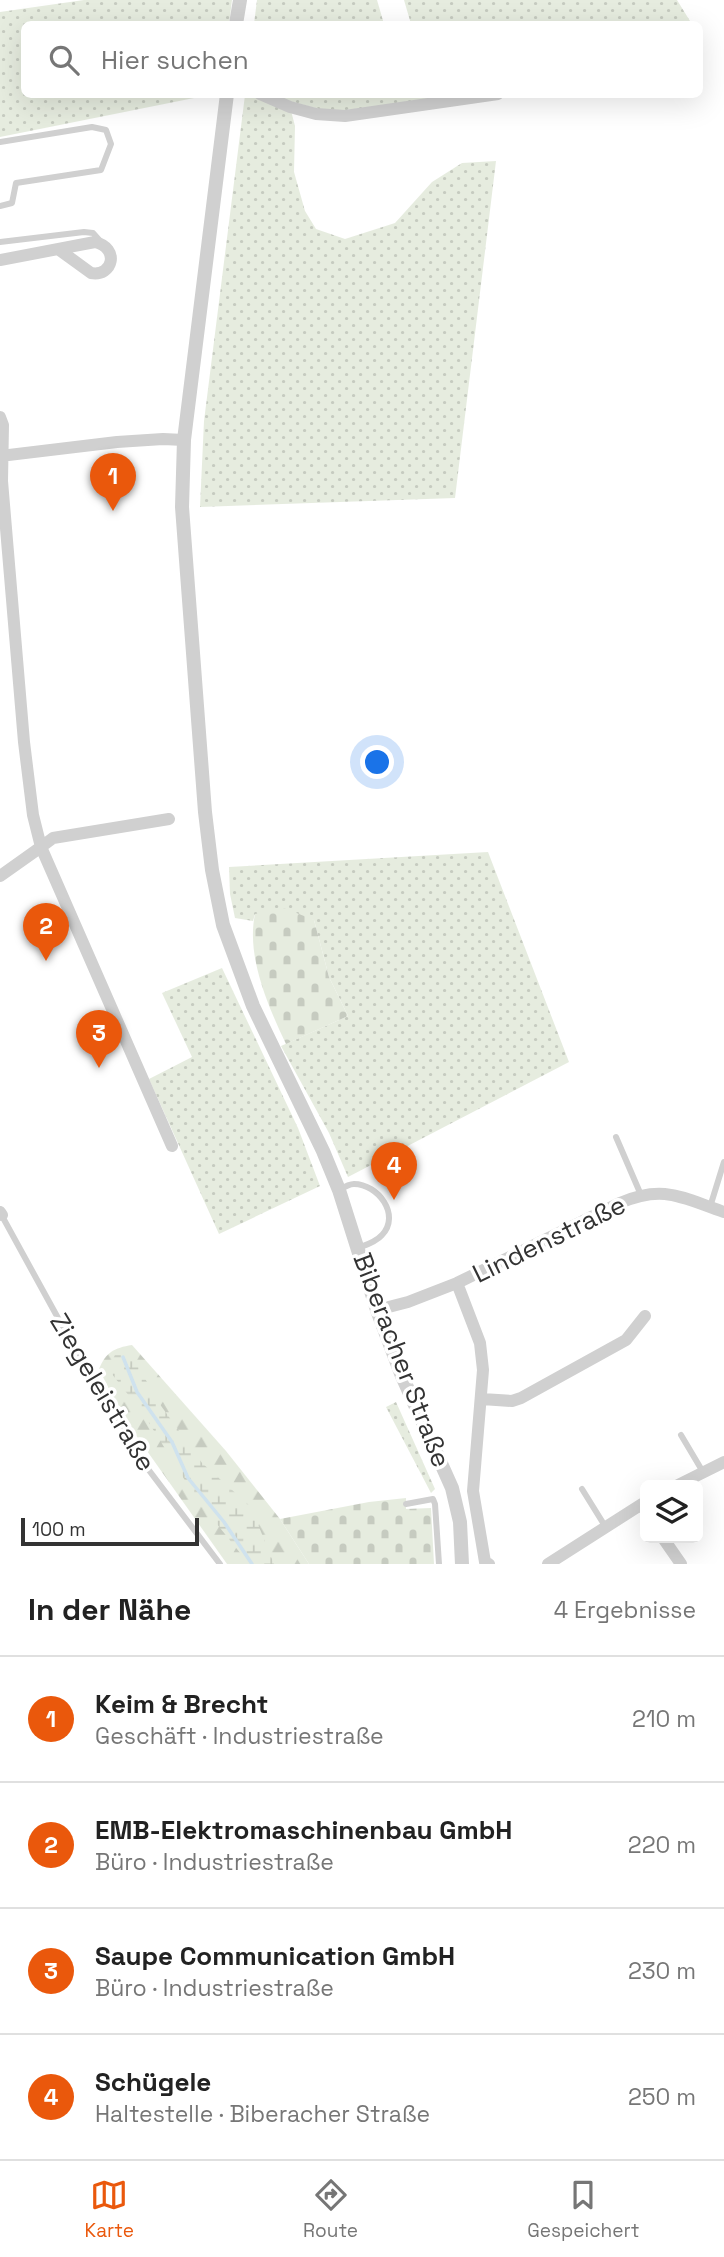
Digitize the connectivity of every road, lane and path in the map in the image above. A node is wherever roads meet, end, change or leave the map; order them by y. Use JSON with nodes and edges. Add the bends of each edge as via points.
{"nodes":[{"id":1,"x":240,"y":0,"type":"edge"},
{"id":2,"x":236,"y":21,"type":"edge"},
{"id":3,"x":227,"y":98,"type":"edge"},
{"id":4,"x":269,"y":98,"type":"edge"},
{"id":5,"x":470,"y":98,"type":"edge"},
{"id":6,"x":0,"y":142,"type":"edge"},
{"id":7,"x":0,"y":206,"type":"edge"},
{"id":8,"x":0,"y":242,"type":"edge"},
{"id":9,"x":103,"y":243,"type":"junction"},
{"id":10,"x":58,"y":249,"type":"junction"},
{"id":11,"x":0,"y":260,"type":"edge"},
{"id":12,"x":0,"y":417,"type":"edge"},
{"id":13,"x":184,"y":440,"type":"junction"},
{"id":14,"x":2,"y":455,"type":"edge"},
{"id":15,"x":169,"y":819,"type":"dead end"},
{"id":16,"x":41,"y":847,"type":"junction"},
{"id":17,"x":0,"y":876,"type":"edge"},
{"id":18,"x":616,"y":1137,"type":"dead end"},
{"id":19,"x":172,"y":1146,"type":"dead end"},
{"id":20,"x":724,"y":1162,"type":"edge"},
{"id":21,"x":339,"y":1190,"type":"junction"},
{"id":22,"x":641,"y":1195,"type":"junction"},
{"id":23,"x":710,"y":1207,"type":"junction"},
{"id":24,"x":724,"y":1212,"type":"edge"},
{"id":25,"x":1,"y":1213,"type":"edge"},
{"id":26,"x":358,"y":1248,"type":"junction"},
{"id":27,"x":457,"y":1283,"type":"junction"},
{"id":28,"x":377,"y":1310,"type":"junction"},
{"id":29,"x":645,"y":1316,"type":"dead end"},
{"id":30,"x":482,"y":1399,"type":"junction"},
{"id":31,"x":681,"y":1435,"type":"dead end"},
{"id":32,"x":724,"y":1461,"type":"edge"},
{"id":33,"x":703,"y":1472,"type":"junction"},
{"id":34,"x":688,"y":1480,"type":"edge"},
{"id":35,"x":582,"y":1489,"type":"dead end"},
{"id":36,"x":406,"y":1504,"type":"dead end"},
{"id":37,"x":640,"y":1508,"type":"edge"},
{"id":38,"x":605,"y":1526,"type":"junction"},
{"id":39,"x":666,"y":1543,"type":"edge"},
{"id":40,"x":487,"y":1563,"type":"edge"},
{"id":41,"x":219,"y":1564,"type":"edge"},
{"id":42,"x":439,"y":1564,"type":"edge"},
{"id":43,"x":462,"y":1564,"type":"edge"},
{"id":44,"x":548,"y":1564,"type":"edge"},
{"id":45,"x":681,"y":1564,"type":"edge"}],
"edges":[{"from":1,"to":2,"type":"street"},
{"from":3,"to":13,"type":"street","name":"Biberacher Straße"},
{"from":4,"to":5,"type":"street","via":[[316,114],[345,116]]},
{"from":6,"to":7,"type":"lane","via":[[92,127],[106,130],[111,144],[101,170],[16,183],[12,203]]},
{"from":8,"to":9,"type":"lane","via":[[84,232],[93,233]]},
{"from":9,"to":10,"type":"street"},
{"from":9,"to":10,"type":"street","via":[[111,260],[104,272],[97,274]]},
{"from":10,"to":11,"type":"street"},
{"from":12,"to":14,"type":"street"},
{"from":13,"to":14,"type":"street","via":[[117,442]]},
{"from":13,"to":21,"type":"street","name":"Biberacher Straße","via":[[182,508],[205,812],[223,925],[253,1006]]},
{"from":14,"to":16,"type":"street","via":[[24,742]]},
{"from":15,"to":16,"type":"street","via":[[53,838]]},
{"from":16,"to":17,"type":"street"},
{"from":16,"to":19,"type":"street"},
{"from":18,"to":22,"type":"lane"},
{"from":20,"to":23,"type":"lane"},
{"from":21,"to":26,"type":"street","name":"Biberacher Straße"},
{"from":21,"to":26,"type":"lane","via":[[351,1184],[363,1186],[378,1193],[387,1206],[388,1223],[382,1235]]},
{"from":22,"to":23,"type":"street","name":"Lindenstraße","via":[[666,1194]]},
{"from":22,"to":27,"type":"street","name":"Lindenstraße"},
{"from":23,"to":24,"type":"street","name":"Lindenstraße"},
{"from":25,"to":41,"type":"lane","name":"Ziegeleistraße","via":[[148,1469]]},
{"from":26,"to":28,"type":"street","name":"Biberacher Straße"},
{"from":27,"to":28,"type":"street","name":"Lindenstraße"},
{"from":27,"to":30,"type":"street","via":[[480,1342]]},
{"from":28,"to":43,"type":"street","name":"Biberacher Straße","via":[[452,1488]]},
{"from":29,"to":30,"type":"street","via":[[626,1340],[521,1398]]},
{"from":30,"to":40,"type":"street","via":[[473,1491]]},
{"from":31,"to":33,"type":"lane"},
{"from":32,"to":33,"type":"street"},
{"from":33,"to":34,"type":"street"},
{"from":35,"to":38,"type":"lane"},
{"from":36,"to":42,"type":"lane","via":[[433,1499]]},
{"from":37,"to":38,"type":"street"},
{"from":38,"to":44,"type":"street"},
{"from":39,"to":45,"type":"street"}]}
